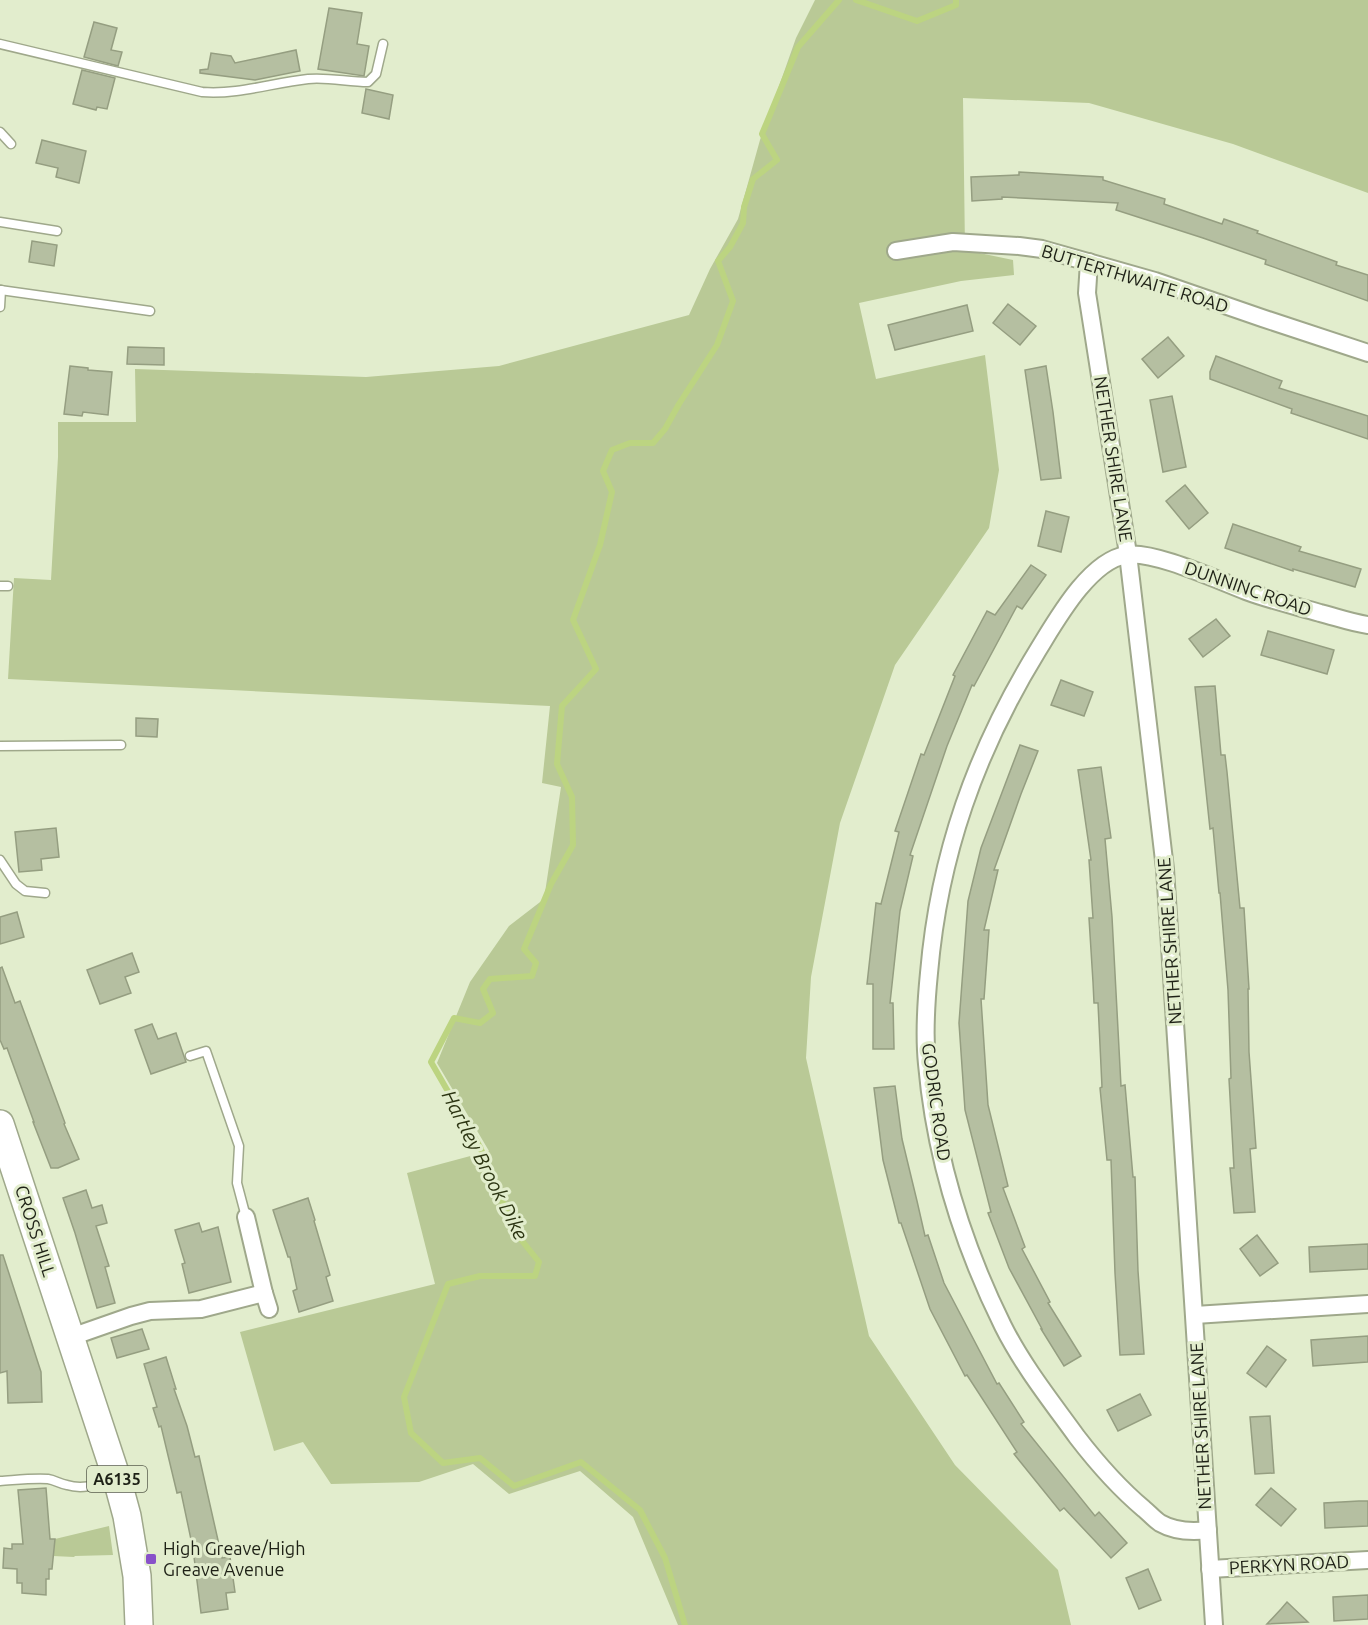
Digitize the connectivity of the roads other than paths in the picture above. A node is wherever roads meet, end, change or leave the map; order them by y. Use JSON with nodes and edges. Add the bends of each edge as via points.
{"nodes":[{"id":1,"x":0,"y":44,"type":"edge"},
{"id":2,"x":383,"y":44,"type":"dead end"},
{"id":3,"x":0,"y":132,"type":"edge"},
{"id":4,"x":11,"y":144,"type":"dead end"},
{"id":5,"x":0,"y":222,"type":"edge"},
{"id":6,"x":57,"y":231,"type":"dead end"},
{"id":7,"x":896,"y":251,"type":"dead end"},
{"id":8,"x":1089,"y":262,"type":"junction"},
{"id":9,"x":0,"y":290,"type":"edge"},
{"id":10,"x":0,"y":308,"type":"edge"},
{"id":11,"x":150,"y":311,"type":"dead end"},
{"id":12,"x":1368,"y":353,"type":"edge"},
{"id":13,"x":1128,"y":554,"type":"junction"},
{"id":14,"x":1368,"y":625,"type":"edge"},
{"id":15,"x":121,"y":745,"type":"dead end"},
{"id":16,"x":0,"y":746,"type":"edge"},
{"id":17,"x":0,"y":860,"type":"edge"},
{"id":18,"x":45,"y":893,"type":"dead end"},
{"id":19,"x":190,"y":1056,"type":"dead end"},
{"id":20,"x":0,"y":1124,"type":"edge"},
{"id":21,"x":246,"y":1217,"type":"joint"},
{"id":22,"x":264,"y":1293,"type":"junction"},
{"id":23,"x":1368,"y":1304,"type":"edge"},
{"id":24,"x":269,"y":1309,"type":"dead end"},
{"id":25,"x":1195,"y":1315,"type":"junction"},
{"id":26,"x":71,"y":1337,"type":"junction"},
{"id":27,"x":117,"y":1479,"type":"junction"},
{"id":28,"x":0,"y":1481,"type":"edge"},
{"id":29,"x":1208,"y":1530,"type":"junction"},
{"id":30,"x":1368,"y":1560,"type":"edge"},
{"id":31,"x":1210,"y":1569,"type":"junction"},
{"id":32,"x":139,"y":1625,"type":"edge"},
{"id":33,"x":1214,"y":1625,"type":"edge"}],
"edges":[{"from":1,"to":2,"type":"lane","via":[[217,94],[308,79],[368,82],[376,74]]},
{"from":3,"to":4,"type":"lane"},
{"from":5,"to":6,"type":"lane"},
{"from":7,"to":8,"type":"street","name":"BUTTERTHWAITE ROAD","via":[[953,242],[989,244],[1042,249]]},
{"from":8,"to":12,"type":"street","name":"BUTTERTHWAITE ROAD"},
{"from":8,"to":13,"type":"street","name":"NETHER SHIRE LANE","via":[[1087,293]]},
{"from":9,"to":10,"type":"lane"},
{"from":9,"to":11,"type":"lane"},
{"from":13,"to":14,"type":"street","name":"DUNNINC ROAD","via":[[1162,560],[1300,608]]},
{"from":13,"to":25,"type":"street","name":"NETHER SHIRE LANE","via":[[1165,869]]},
{"from":13,"to":29,"type":"street","name":"GODRIC ROAD","via":[[1114,558],[1088,578],[1059,616],[999,718],[974,777],[952,838],[939,893],[926,1011],[927,1064],[945,1170],[957,1215],[1004,1327],[1039,1386],[1083,1445],[1126,1493],[1160,1523],[1192,1532]]},
{"from":15,"to":16,"type":"lane"},
{"from":17,"to":18,"type":"lane","via":[[25,891]]},
{"from":19,"to":21,"type":"lane","via":[[206,1051],[239,1146],[237,1183]]},
{"from":20,"to":26,"type":"main road","name":"CROSS HILL","number":"A6135"},
{"from":21,"to":22,"type":"street"},
{"from":22,"to":24,"type":"street"},
{"from":22,"to":26,"type":"street","via":[[201,1309],[140,1314]]},
{"from":23,"to":25,"type":"street"},
{"from":25,"to":29,"type":"street","name":"NETHER SHIRE LANE"},
{"from":26,"to":27,"type":"main road","number":"A6135"},
{"from":27,"to":28,"type":"lane","via":[[79,1487],[31,1478]]},
{"from":27,"to":32,"type":"main road","number":"A6135","via":[[137,1576]]},
{"from":29,"to":31,"type":"street","name":"NETHER SHIRE LANE"},
{"from":30,"to":31,"type":"street","name":"PERKYN ROAD"},
{"from":31,"to":33,"type":"street","name":"NETHER SHIRE LANE"}]}
